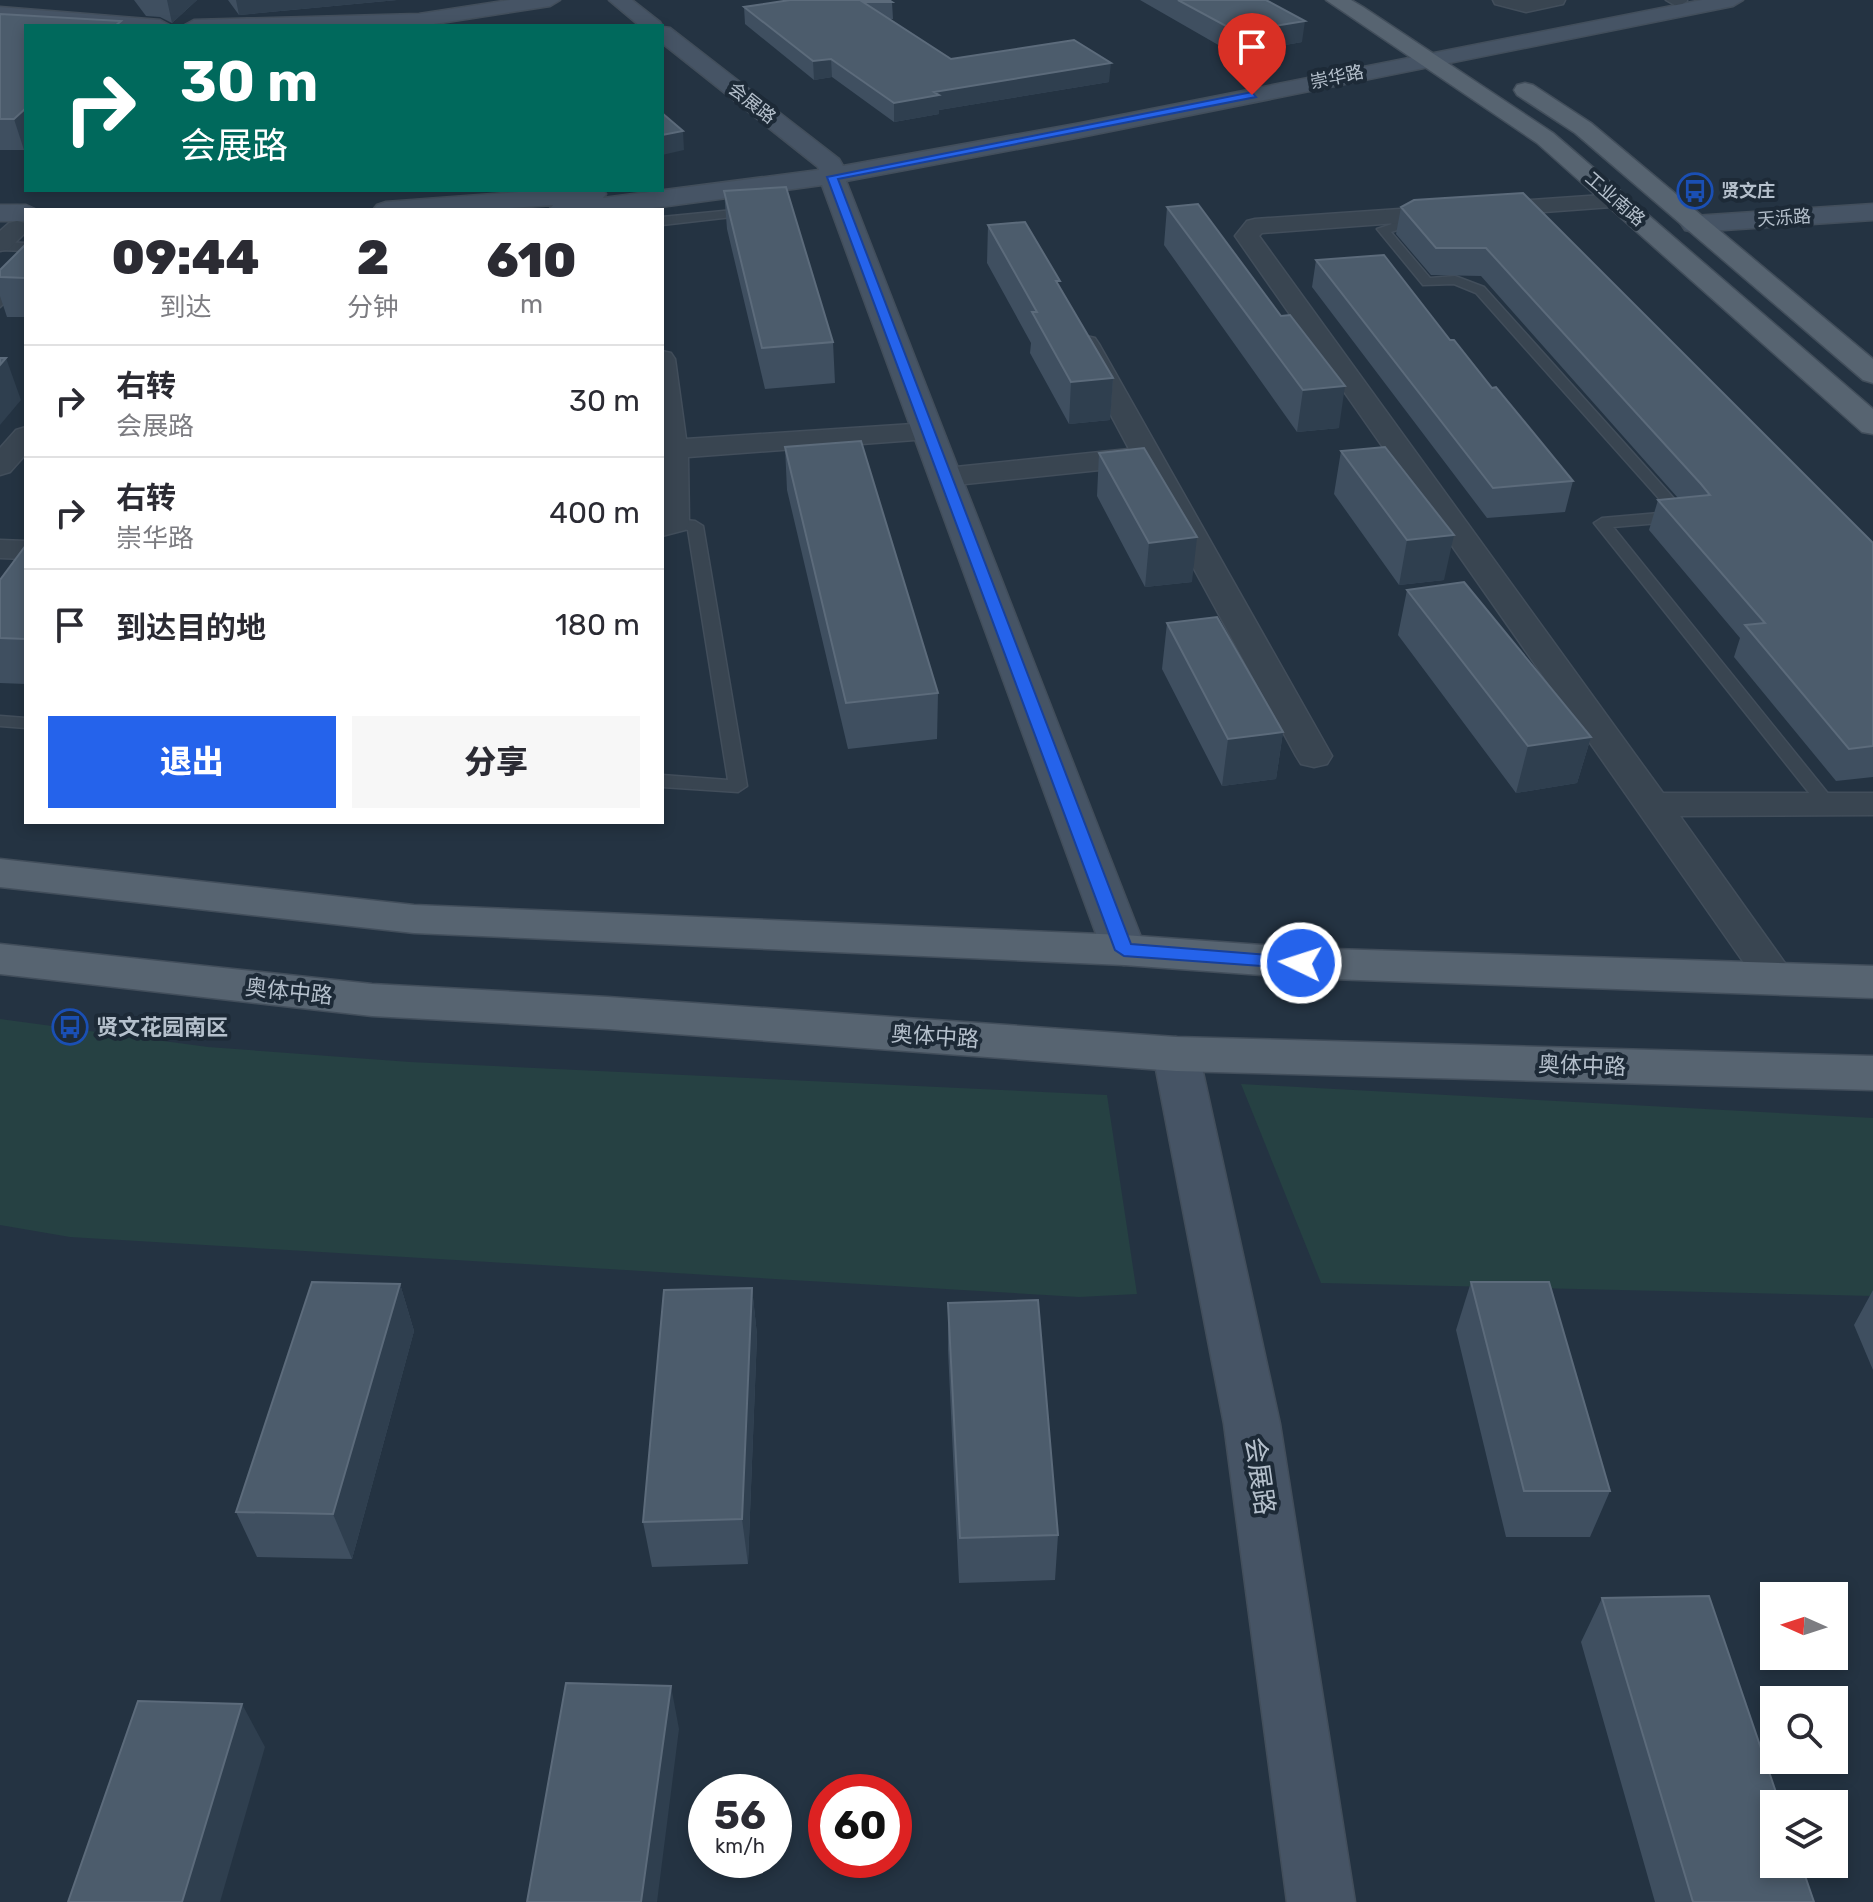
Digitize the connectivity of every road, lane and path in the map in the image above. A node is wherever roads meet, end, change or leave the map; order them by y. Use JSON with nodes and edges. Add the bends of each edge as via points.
{"nodes":[{"id":1,"x":550,"y":0,"type":"edge"},
{"id":2,"x":599,"y":0,"type":"edge"},
{"id":3,"x":619,"y":0,"type":"edge"},
{"id":4,"x":1336,"y":0,"type":"edge"},
{"id":5,"x":1502,"y":0,"type":"edge"},
{"id":6,"x":1556,"y":0,"type":"edge"},
{"id":7,"x":1679,"y":0,"type":"edge"},
{"id":8,"x":1733,"y":0,"type":"edge"},
{"id":9,"x":0,"y":13,"type":"edge"},
{"id":10,"x":135,"y":24,"type":"edge"},
{"id":11,"x":269,"y":24,"type":"edge"},
{"id":12,"x":629,"y":24,"type":"edge"},
{"id":13,"x":650,"y":24,"type":"edge"},
{"id":14,"x":664,"y":35,"type":"edge"},
{"id":15,"x":1453,"y":43,"type":"junction"},
{"id":16,"x":664,"y":50,"type":"edge"},
{"id":17,"x":1419,"y":54,"type":"junction"},
{"id":18,"x":825,"y":169,"type":"junction"},
{"id":19,"x":664,"y":187,"type":"edge"},
{"id":20,"x":610,"y":192,"type":"edge"},
{"id":21,"x":1617,"y":201,"type":"junction"},
{"id":22,"x":411,"y":208,"type":"edge"},
{"id":23,"x":584,"y":208,"type":"edge"},
{"id":24,"x":1523,"y":208,"type":"junction"},
{"id":25,"x":773,"y":210,"type":"edge"},
{"id":26,"x":1873,"y":212,"type":"edge"},
{"id":27,"x":1391,"y":217,"type":"junction"},
{"id":28,"x":664,"y":221,"type":"edge"},
{"id":29,"x":1694,"y":224,"type":"junction"},
{"id":30,"x":1546,"y":230,"type":"edge"},
{"id":31,"x":24,"y":277,"type":"edge"},
{"id":32,"x":0,"y":303,"type":"edge"},
{"id":33,"x":1072,"y":317,"type":"edge"},
{"id":34,"x":1873,"y":374,"type":"edge"},
{"id":35,"x":664,"y":382,"type":"edge"},
{"id":36,"x":1873,"y":425,"type":"edge"},
{"id":37,"x":928,"y":431,"type":"junction"},
{"id":38,"x":24,"y":438,"type":"edge"},
{"id":39,"x":669,"y":441,"type":"edge"},
{"id":40,"x":1147,"y":456,"type":"junction"},
{"id":41,"x":0,"y":466,"type":"edge"},
{"id":42,"x":946,"y":477,"type":"junction"},
{"id":43,"x":668,"y":526,"type":"edge"},
{"id":44,"x":0,"y":549,"type":"edge"},
{"id":45,"x":24,"y":550,"type":"edge"},
{"id":46,"x":0,"y":721,"type":"edge"},
{"id":47,"x":24,"y":723,"type":"edge"},
{"id":48,"x":1314,"y":756,"type":"dead end"},
{"id":49,"x":664,"y":781,"type":"edge"},
{"id":50,"x":1873,"y":804,"type":"edge"},
{"id":51,"x":1652,"y":805,"type":"junction"},
{"id":52,"x":1828,"y":805,"type":"junction"},
{"id":53,"x":0,"y":873,"type":"edge"},
{"id":54,"x":1124,"y":950,"type":"junction"},
{"id":55,"x":0,"y":959,"type":"edge"},
{"id":56,"x":1777,"y":980,"type":"junction"},
{"id":57,"x":1873,"y":982,"type":"edge"},
{"id":58,"x":1176,"y":1054,"type":"junction"},
{"id":59,"x":1873,"y":1073,"type":"edge"},
{"id":60,"x":1321,"y":1902,"type":"edge"}],
"edges":[{"from":1,"to":11,"type":"street","via":[[419,20]]},
{"from":2,"to":12,"type":"street"},
{"from":3,"to":13,"type":"street"},
{"from":4,"to":17,"type":"main road","name":"工业南路"},
{"from":5,"to":6,"type":"street","via":[[1526,6]]},
{"from":7,"to":15,"type":"street","name":"崇华路"},
{"from":8,"to":15,"type":"street","name":"崇华路"},
{"from":9,"to":10,"type":"street"},
{"from":14,"to":18,"type":"street","name":"会展路"},
{"from":15,"to":17,"type":"street","name":"崇华路"},
{"from":15,"to":29,"type":"main road","name":"工业南路","via":[[1583,128]]},
{"from":16,"to":18,"type":"street","name":"会展路"},
{"from":17,"to":18,"type":"street","name":"崇华路"},
{"from":17,"to":21,"type":"main road","name":"工业南路","via":[[1545,138]]},
{"from":18,"to":19,"type":"street","name":"崇华路"},
{"from":18,"to":23,"type":"street","name":"崇华路","via":[[663,201]]},
{"from":18,"to":37,"type":"street"},
{"from":20,"to":22,"type":"street"},
{"from":21,"to":24,"type":"street"},
{"from":21,"to":36,"type":"main road","name":"工业南路"},
{"from":24,"to":27,"type":"street"},
{"from":24,"to":30,"type":"street"},
{"from":25,"to":28,"type":"lane"},
{"from":26,"to":29,"type":"street","name":"天泺路"},
{"from":27,"to":51,"type":"street","via":[[1255,226],[1247,236]]},
{"from":27,"to":52,"type":"lane","via":[[1401,227],[1383,229],[1427,282],[1455,280],[1480,290],[1682,516],[1602,523]]},
{"from":29,"to":34,"type":"main road","name":"工业南路"},
{"from":31,"to":32,"type":"lane"},
{"from":33,"to":40,"type":"street"},
{"from":35,"to":39,"type":"street"},
{"from":37,"to":39,"type":"street"},
{"from":37,"to":42,"type":"street"},
{"from":38,"to":41,"type":"street"},
{"from":39,"to":43,"type":"street"},
{"from":40,"to":42,"type":"street"},
{"from":40,"to":48,"type":"street"},
{"from":42,"to":54,"type":"street"},
{"from":43,"to":49,"type":"lane","via":[[695,526],[738,786]]},
{"from":44,"to":45,"type":"street"},
{"from":46,"to":47,"type":"lane"},
{"from":50,"to":52,"type":"street"},
{"from":51,"to":52,"type":"street"},
{"from":51,"to":56,"type":"street"},
{"from":53,"to":54,"type":"main road","via":[[414,919]]},
{"from":54,"to":56,"type":"main road","via":[[1301,963]]},
{"from":55,"to":58,"type":"main road","name":"奥体中路","via":[[372,1000]]},
{"from":56,"to":57,"type":"main road"},
{"from":58,"to":59,"type":"main road","name":"奥体中路"},
{"from":58,"to":60,"type":"street","name":"会展路","via":[[1252,1424]]}]}
